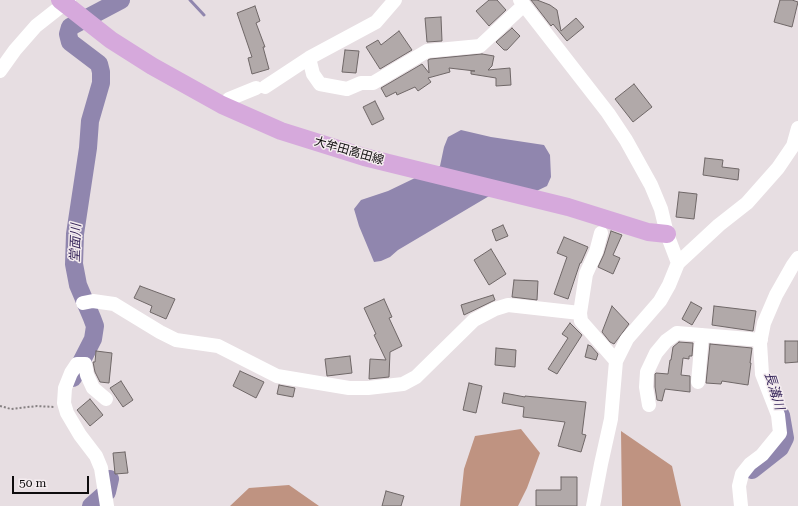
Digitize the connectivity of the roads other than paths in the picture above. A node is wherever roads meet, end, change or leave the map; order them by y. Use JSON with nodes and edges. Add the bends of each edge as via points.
{"nodes":[{"id":1,"x":395,"y":0,"type":"edge"},
{"id":2,"x":522,"y":3,"type":"edge"},
{"id":3,"x":67,"y":4,"type":"edge"},
{"id":4,"x":309,"y":58,"type":"junction"},
{"id":5,"x":0,"y":71,"type":"edge"},
{"id":6,"x":222,"y":105,"type":"junction"},
{"id":7,"x":798,"y":128,"type":"edge"},
{"id":8,"x":601,"y":233,"type":"dead end"},
{"id":9,"x":667,"y":234,"type":"junction"},
{"id":10,"x":798,"y":258,"type":"edge"},
{"id":11,"x":678,"y":263,"type":"junction"},
{"id":12,"x":83,"y":303,"type":"dead end"},
{"id":13,"x":580,"y":313,"type":"junction"},
{"id":14,"x":702,"y":335,"type":"junction"},
{"id":15,"x":761,"y":340,"type":"junction"},
{"id":16,"x":616,"y":361,"type":"junction"},
{"id":17,"x":698,"y":382,"type":"dead end"},
{"id":18,"x":106,"y":400,"type":"dead end"},
{"id":19,"x":649,"y":405,"type":"dead end"},
{"id":20,"x":107,"y":506,"type":"edge"},
{"id":21,"x":593,"y":506,"type":"edge"},
{"id":22,"x":740,"y":506,"type":"edge"}],
"edges":[{"from":1,"to":4,"type":"street","via":[[376,22]]},
{"from":2,"to":4,"type":"street","via":[[480,46],[427,51],[373,83],[361,83],[347,89],[320,84],[313,74]]},
{"from":2,"to":9,"type":"street","via":[[626,140],[651,185]]},
{"from":3,"to":5,"type":"street","via":[[36,26]]},
{"from":3,"to":6,"type":"main road","name":"大牟田高田線","via":[[110,40]]},
{"from":4,"to":6,"type":"street","via":[[260,88],[229,99]]},
{"from":6,"to":9,"type":"main road","name":"大牟田高田線","via":[[281,130],[364,157],[568,207],[643,231]]},
{"from":7,"to":11,"type":"street","via":[[794,146],[747,203]]},
{"from":8,"to":13,"type":"street","via":[[586,274]]},
{"from":9,"to":11,"type":"street"},
{"from":10,"to":15,"type":"street","via":[[776,295],[764,323]]},
{"from":11,"to":16,"type":"street","via":[[660,301],[627,339]]},
{"from":12,"to":13,"type":"street","via":[[93,301],[114,304],[176,340],[218,346],[277,376],[349,388],[403,384],[416,376],[474,320],[495,309],[508,305]]},
{"from":13,"to":16,"type":"street","via":[[581,321]]},
{"from":14,"to":15,"type":"street"},
{"from":14,"to":17,"type":"street"},
{"from":14,"to":19,"type":"street","via":[[677,333],[656,353],[647,372]]},
{"from":15,"to":22,"type":"street","via":[[762,374],[778,415],[780,433],[742,474],[739,486]]},
{"from":16,"to":21,"type":"street","via":[[611,419]]},
{"from":18,"to":20,"type":"street","via":[[93,388],[85,364],[77,364],[65,388],[66,413],[96,456],[101,468]]}]}
